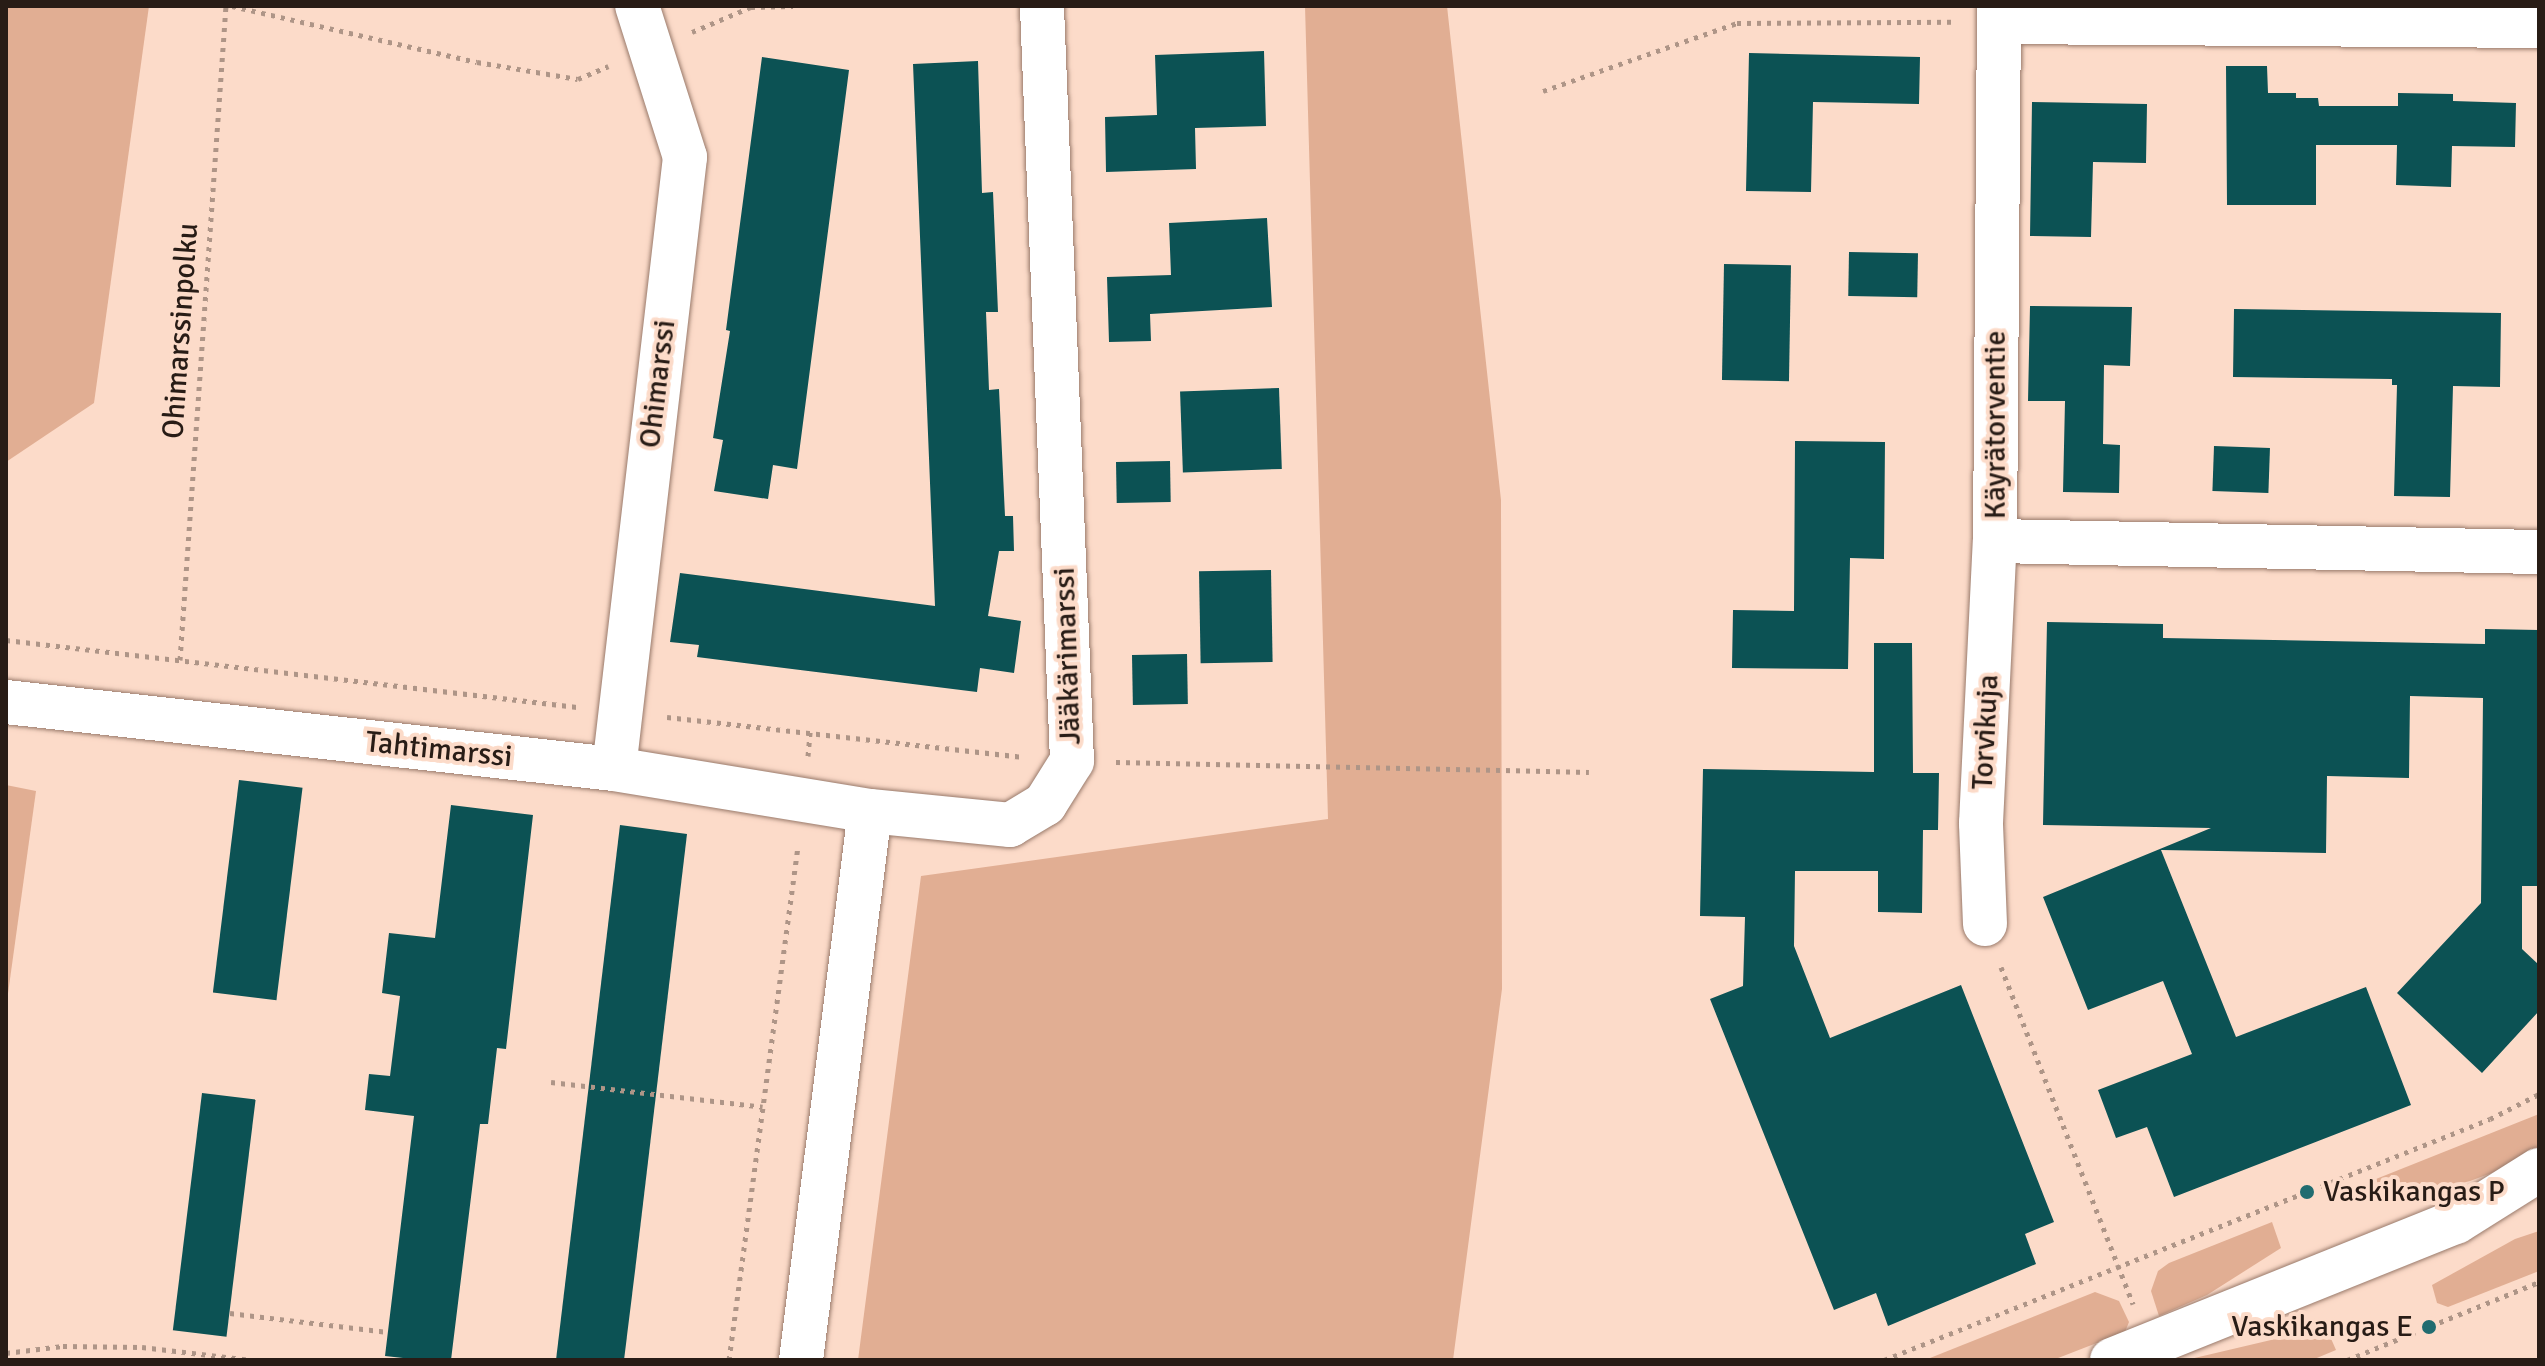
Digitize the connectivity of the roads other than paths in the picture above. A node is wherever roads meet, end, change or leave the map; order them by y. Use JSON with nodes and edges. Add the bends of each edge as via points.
{"nodes":[{"id":1,"x":637,"y":6,"type":"edge"},
{"id":2,"x":1042,"y":6,"type":"edge"},
{"id":3,"x":1999,"y":14,"type":"edge"},
{"id":4,"x":2539,"y":26,"type":"edge"},
{"id":5,"x":1995,"y":541,"type":"junction"},
{"id":6,"x":2539,"y":552,"type":"edge"},
{"id":7,"x":6,"y":702,"type":"edge"},
{"id":8,"x":614,"y":769,"type":"junction"},
{"id":9,"x":870,"y":811,"type":"junction"},
{"id":10,"x":1985,"y":924,"type":"road end"},
{"id":11,"x":2539,"y":1170,"type":"edge"},
{"id":12,"x":2539,"y":1206,"type":"edge"},
{"id":13,"x":2456,"y":1222,"type":"junction"},
{"id":14,"x":801,"y":1360,"type":"edge"},
{"id":15,"x":2112,"y":1360,"type":"edge"}],
"edges":[{"from":1,"to":8,"type":"street","name":"Ohimarssi","via":[[685,157]]},
{"from":2,"to":9,"type":"street","name":"Jääkärimarssi","via":[[1072,761],[1045,804],[1010,825]]},
{"from":3,"to":4,"type":"street"},
{"from":3,"to":5,"type":"street","name":"Käyrätorventie"},
{"from":5,"to":6,"type":"street","name":"Käyrätorventie"},
{"from":5,"to":10,"type":"street","name":"Torvikuja","via":[[1981,823]]},
{"from":7,"to":8,"type":"street","name":"Tahtimarssi"},
{"from":8,"to":9,"type":"street","name":"Tahtimarssi"},
{"from":9,"to":14,"type":"street"},
{"from":11,"to":13,"type":"street"},
{"from":12,"to":13,"type":"street"},
{"from":13,"to":15,"type":"street"}]}
